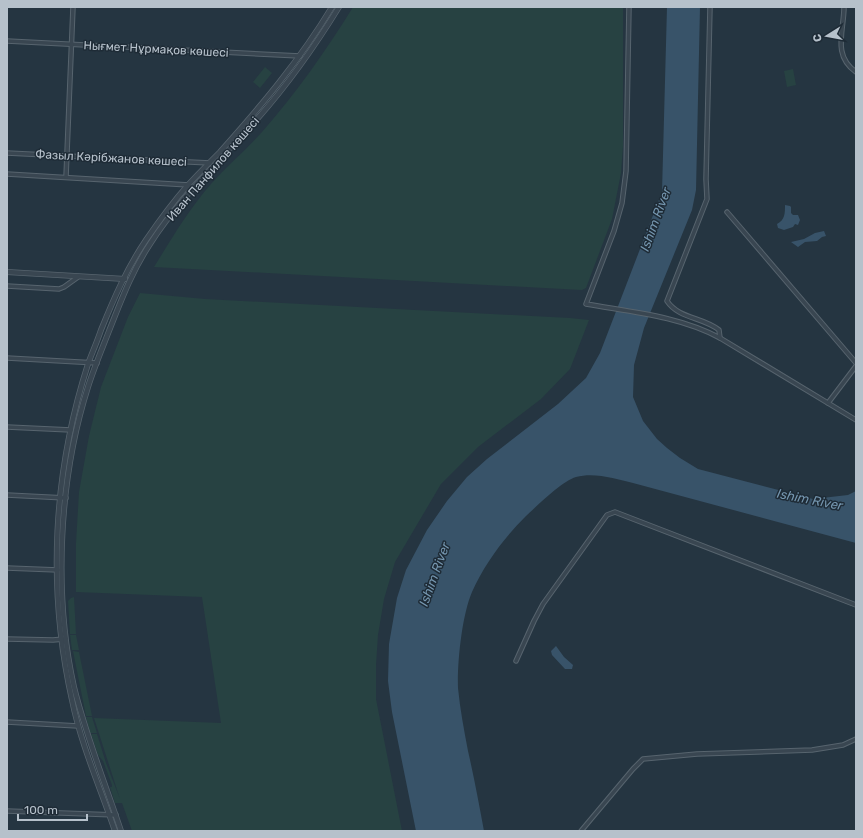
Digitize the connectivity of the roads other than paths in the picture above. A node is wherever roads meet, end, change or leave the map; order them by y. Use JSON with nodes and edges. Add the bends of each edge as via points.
{"nodes":[{"id":1,"x":73,"y":7,"type":"edge"},
{"id":2,"x":332,"y":7,"type":"edge"},
{"id":3,"x":339,"y":7,"type":"edge"},
{"id":4,"x":629,"y":7,"type":"edge"},
{"id":5,"x":710,"y":7,"type":"edge"},
{"id":6,"x":844,"y":7,"type":"edge"},
{"id":7,"x":7,"y":41,"type":"edge"},
{"id":8,"x":71,"y":45,"type":"junction"},
{"id":9,"x":302,"y":57,"type":"junction"},
{"id":10,"x":856,"y":72,"type":"edge"},
{"id":11,"x":7,"y":153,"type":"edge"},
{"id":12,"x":66,"y":157,"type":"junction"},
{"id":13,"x":213,"y":163,"type":"junction"},
{"id":14,"x":7,"y":174,"type":"edge"},
{"id":15,"x":66,"y":177,"type":"junction"},
{"id":16,"x":188,"y":185,"type":"junction"},
{"id":17,"x":194,"y":187,"type":"junction"},
{"id":18,"x":727,"y":212,"type":"dead end"},
{"id":19,"x":7,"y":272,"type":"edge"},
{"id":20,"x":79,"y":276,"type":"junction"},
{"id":21,"x":122,"y":279,"type":"junction"},
{"id":22,"x":130,"y":279,"type":"junction"},
{"id":23,"x":7,"y":286,"type":"edge"},
{"id":24,"x":720,"y":338,"type":"junction"},
{"id":25,"x":7,"y":358,"type":"edge"},
{"id":26,"x":88,"y":363,"type":"junction"},
{"id":27,"x":97,"y":363,"type":"junction"},
{"id":28,"x":856,"y":364,"type":"edge"},
{"id":29,"x":828,"y":404,"type":"junction"},
{"id":30,"x":856,"y":420,"type":"edge"},
{"id":31,"x":7,"y":427,"type":"edge"},
{"id":32,"x":70,"y":430,"type":"junction"},
{"id":33,"x":77,"y":431,"type":"junction"},
{"id":34,"x":7,"y":495,"type":"edge"},
{"id":35,"x":60,"y":497,"type":"junction"},
{"id":36,"x":66,"y":498,"type":"junction"},
{"id":37,"x":7,"y":568,"type":"edge"},
{"id":38,"x":56,"y":570,"type":"junction"},
{"id":39,"x":62,"y":570,"type":"junction"},
{"id":40,"x":856,"y":605,"type":"edge"},
{"id":41,"x":7,"y":638,"type":"edge"},
{"id":42,"x":66,"y":638,"type":"junction"},
{"id":43,"x":61,"y":640,"type":"junction"},
{"id":44,"x":516,"y":661,"type":"dead end"},
{"id":45,"x":7,"y":722,"type":"edge"},
{"id":46,"x":78,"y":726,"type":"junction"},
{"id":47,"x":856,"y":739,"type":"edge"},
{"id":48,"x":7,"y":811,"type":"edge"},
{"id":49,"x":116,"y":815,"type":"junction"},
{"id":50,"x":110,"y":816,"type":"junction"},
{"id":51,"x":115,"y":831,"type":"edge"},
{"id":52,"x":121,"y":831,"type":"edge"},
{"id":53,"x":581,"y":831,"type":"edge"}],
"edges":[{"from":1,"to":8,"type":"street"},
{"from":2,"to":9,"type":"street","name":"Иван Панфилов көшесі"},
{"from":3,"to":9,"type":"street","name":"Иван Панфилов көшесі"},
{"from":4,"to":24,"type":"street","via":[[626,171],[622,203],[586,304],[663,318],[697,327]]},
{"from":5,"to":24,"type":"street","via":[[707,199],[667,301],[681,314],[711,324],[719,330]]},
{"from":6,"to":10,"type":"street","via":[[840,34],[841,48],[846,62]]},
{"from":7,"to":8,"type":"street","name":"Нығмет Нұрмақов көшесі"},
{"from":8,"to":9,"type":"street","name":"Нығмет Нұрмақов көшесі"},
{"from":8,"to":12,"type":"street"},
{"from":9,"to":13,"type":"street","name":"Иван Панфилов көшесі","via":[[259,117]]},
{"from":11,"to":12,"type":"street","name":"Фазыл Кәрібжанов көшесі"},
{"from":12,"to":13,"type":"street","name":"Фазыл Кәрібжанов көшесі"},
{"from":12,"to":15,"type":"street"},
{"from":13,"to":16,"type":"street","name":"Иван Панфилов көшесі"},
{"from":13,"to":17,"type":"street","name":"Иван Панфилов көшесі"},
{"from":14,"to":15,"type":"street"},
{"from":15,"to":16,"type":"street"},
{"from":16,"to":17,"type":"street"},
{"from":16,"to":21,"type":"street","name":"Иван Панфилов көшесі","via":[[145,240]]},
{"from":17,"to":22,"type":"street","name":"Иван Панфилов көшесі","via":[[150,244]]},
{"from":18,"to":28,"type":"street"},
{"from":19,"to":20,"type":"street"},
{"from":20,"to":21,"type":"street"},
{"from":20,"to":23,"type":"street","via":[[59,289]]},
{"from":21,"to":22,"type":"street"},
{"from":21,"to":26,"type":"street","name":"Иван Панфилов көшесі"},
{"from":22,"to":27,"type":"street","name":"Иван Панфилов көшесі"},
{"from":24,"to":29,"type":"street"},
{"from":25,"to":26,"type":"street"},
{"from":26,"to":27,"type":"street"},
{"from":26,"to":32,"type":"street","name":"Иван Панфилов көшесі"},
{"from":27,"to":33,"type":"street","name":"Иван Панфилов көшесі"},
{"from":28,"to":29,"type":"street"},
{"from":29,"to":30,"type":"street"},
{"from":31,"to":32,"type":"street"},
{"from":32,"to":33,"type":"street"},
{"from":32,"to":35,"type":"street","name":"Иван Панфилов көшесі"},
{"from":33,"to":36,"type":"street","name":"Иван Панфилов көшесі"},
{"from":34,"to":35,"type":"street"},
{"from":35,"to":36,"type":"street"},
{"from":35,"to":38,"type":"street","name":"Иван Панфилов көшесі"},
{"from":36,"to":39,"type":"street","name":"Иван Панфилов көшесі"},
{"from":37,"to":38,"type":"street"},
{"from":38,"to":39,"type":"street"},
{"from":38,"to":43,"type":"street","name":"Иван Панфилов көшесі"},
{"from":39,"to":42,"type":"street","name":"Иван Панфилов көшесі"},
{"from":40,"to":44,"type":"street","via":[[615,512],[607,515],[543,604]]},
{"from":41,"to":43,"type":"street"},
{"from":42,"to":43,"type":"street"},
{"from":42,"to":49,"type":"street","name":"Иван Панфилов көшесі","via":[[84,726]]},
{"from":43,"to":46,"type":"street","name":"Иван Панфилов көшесі"},
{"from":45,"to":46,"type":"street"},
{"from":46,"to":50,"type":"street","name":"Иван Панфилов көшесі"},
{"from":47,"to":53,"type":"street","via":[[843,745],[812,750],[697,754],[644,759]]},
{"from":48,"to":50,"type":"street"},
{"from":49,"to":50,"type":"street"},
{"from":49,"to":52,"type":"street","name":"Иван Панфилов көшесі"},
{"from":50,"to":51,"type":"street","name":"Иван Панфилов көшесі"}]}
